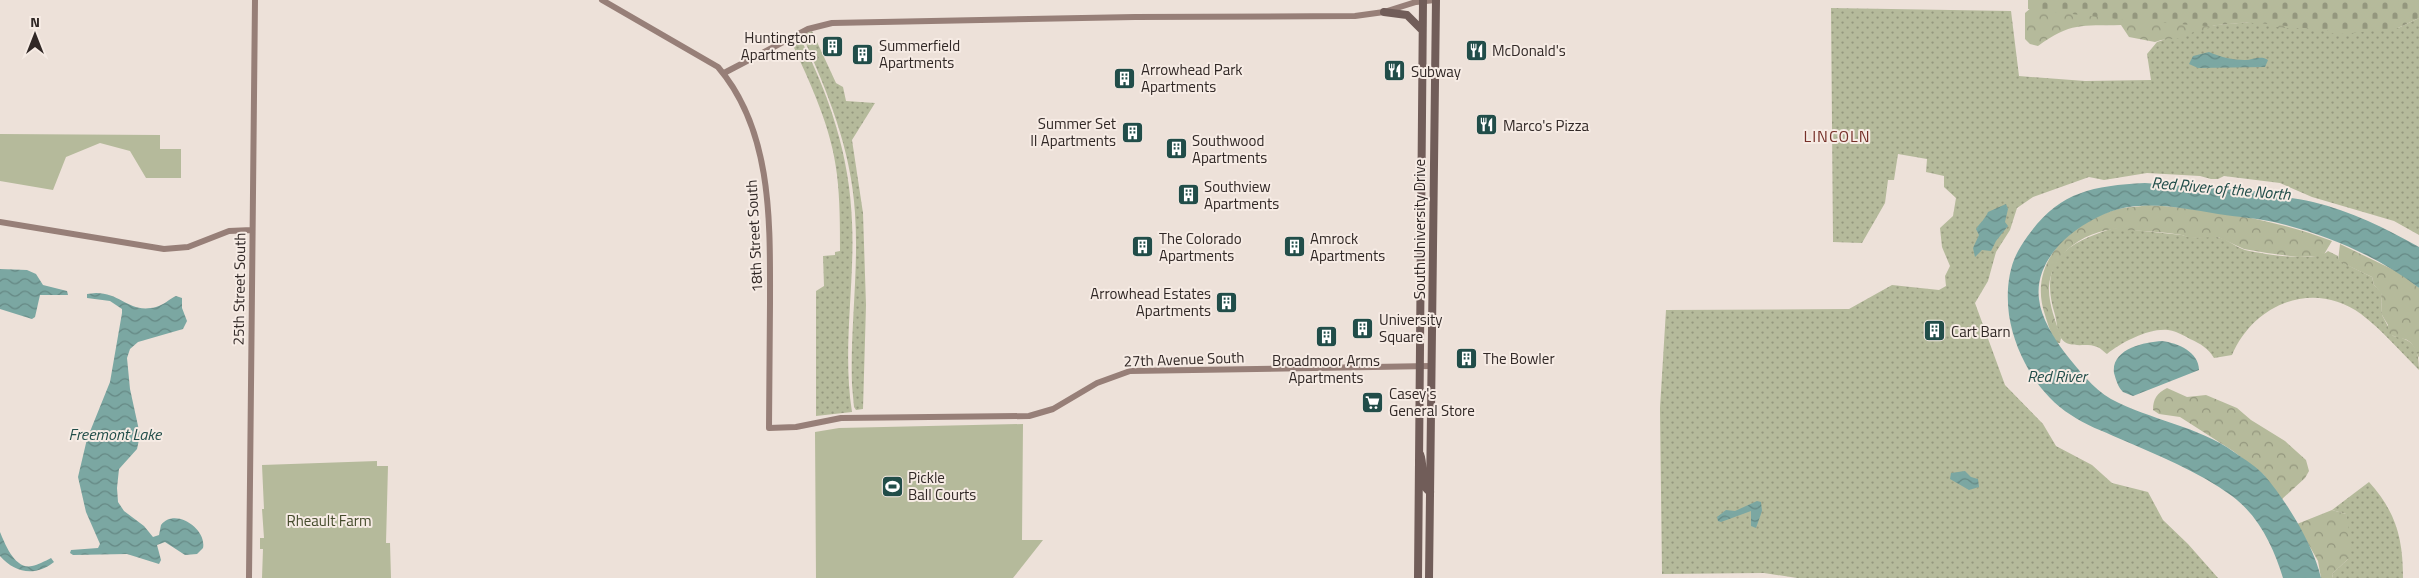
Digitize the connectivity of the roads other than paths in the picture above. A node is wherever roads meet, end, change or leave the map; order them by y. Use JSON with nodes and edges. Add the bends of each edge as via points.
{"nodes":[{"id":1,"x":255,"y":0,"type":"edge"},
{"id":2,"x":602,"y":0,"type":"edge"},
{"id":3,"x":1423,"y":0,"type":"edge"},
{"id":4,"x":1436,"y":0,"type":"edge"},
{"id":5,"x":1384,"y":12,"type":"junction"},
{"id":6,"x":1422,"y":30,"type":"junction"},
{"id":7,"x":724,"y":73,"type":"junction"},
{"id":8,"x":1422,"y":74,"type":"junction"},
{"id":9,"x":1434,"y":125,"type":"junction"},
{"id":10,"x":1422,"y":130,"type":"junction"},
{"id":11,"x":1433,"y":173,"type":"junction"},
{"id":12,"x":0,"y":222,"type":"edge"},
{"id":13,"x":252,"y":230,"type":"junction"},
{"id":14,"x":1420,"y":366,"type":"junction"},
{"id":15,"x":1432,"y":366,"type":"junction"},
{"id":16,"x":768,"y":428,"type":"joint"},
{"id":17,"x":1419,"y":450,"type":"junction"},
{"id":18,"x":1430,"y":492,"type":"junction"},
{"id":19,"x":1418,"y":532,"type":"junction"},
{"id":20,"x":248,"y":578,"type":"edge"},
{"id":21,"x":1418,"y":578,"type":"edge"},
{"id":22,"x":1428,"y":578,"type":"edge"}],
"edges":[{"from":1,"to":13,"type":"street","name":"25th Street South"},
{"from":2,"to":7,"type":"street","name":"18th Street South","via":[[704,58]]},
{"from":3,"to":4,"type":"street"},
{"from":3,"to":5,"type":"street"},
{"from":3,"to":6,"type":"main road","name":"South University Drive"},
{"from":4,"to":9,"type":"main road","name":"South University Drive"},
{"from":5,"to":6,"type":"main road","via":[[1407,15]]},
{"from":5,"to":7,"type":"street","via":[[1355,16],[832,23],[808,29]]},
{"from":6,"to":8,"type":"main road","name":"South University Drive"},
{"from":7,"to":16,"type":"street","name":"18th Street South","via":[[743,106],[764,170],[770,227]]},
{"from":8,"to":9,"type":"main road","via":[[1428,81],[1428,120]]},
{"from":8,"to":10,"type":"main road","name":"South University Drive"},
{"from":9,"to":11,"type":"main road","name":"South University Drive"},
{"from":10,"to":11,"type":"main road","via":[[1428,132],[1429,164]]},
{"from":10,"to":14,"type":"main road","name":"South University Drive"},
{"from":11,"to":15,"type":"main road","name":"South University Drive"},
{"from":12,"to":13,"type":"street","via":[[164,249],[188,247],[229,231]]},
{"from":13,"to":20,"type":"street","name":"25th Street South"},
{"from":14,"to":15,"type":"street","name":"27th Avenue South"},
{"from":14,"to":16,"type":"street","name":"27th Avenue South","via":[[1130,371],[1097,383],[1053,409],[1028,416],[841,418],[796,427]]},
{"from":14,"to":17,"type":"main road","name":"South University Drive"},
{"from":15,"to":18,"type":"main road","name":"South University Drive"},
{"from":17,"to":18,"type":"main road","via":[[1424,462],[1423,484]]},
{"from":17,"to":19,"type":"main road","name":"South University Drive"},
{"from":18,"to":22,"type":"main road","name":"South University Drive"},
{"from":19,"to":21,"type":"main road","name":"South University Drive"},
{"from":19,"to":22,"type":"main road","via":[[1424,537],[1424,572]]}]}
